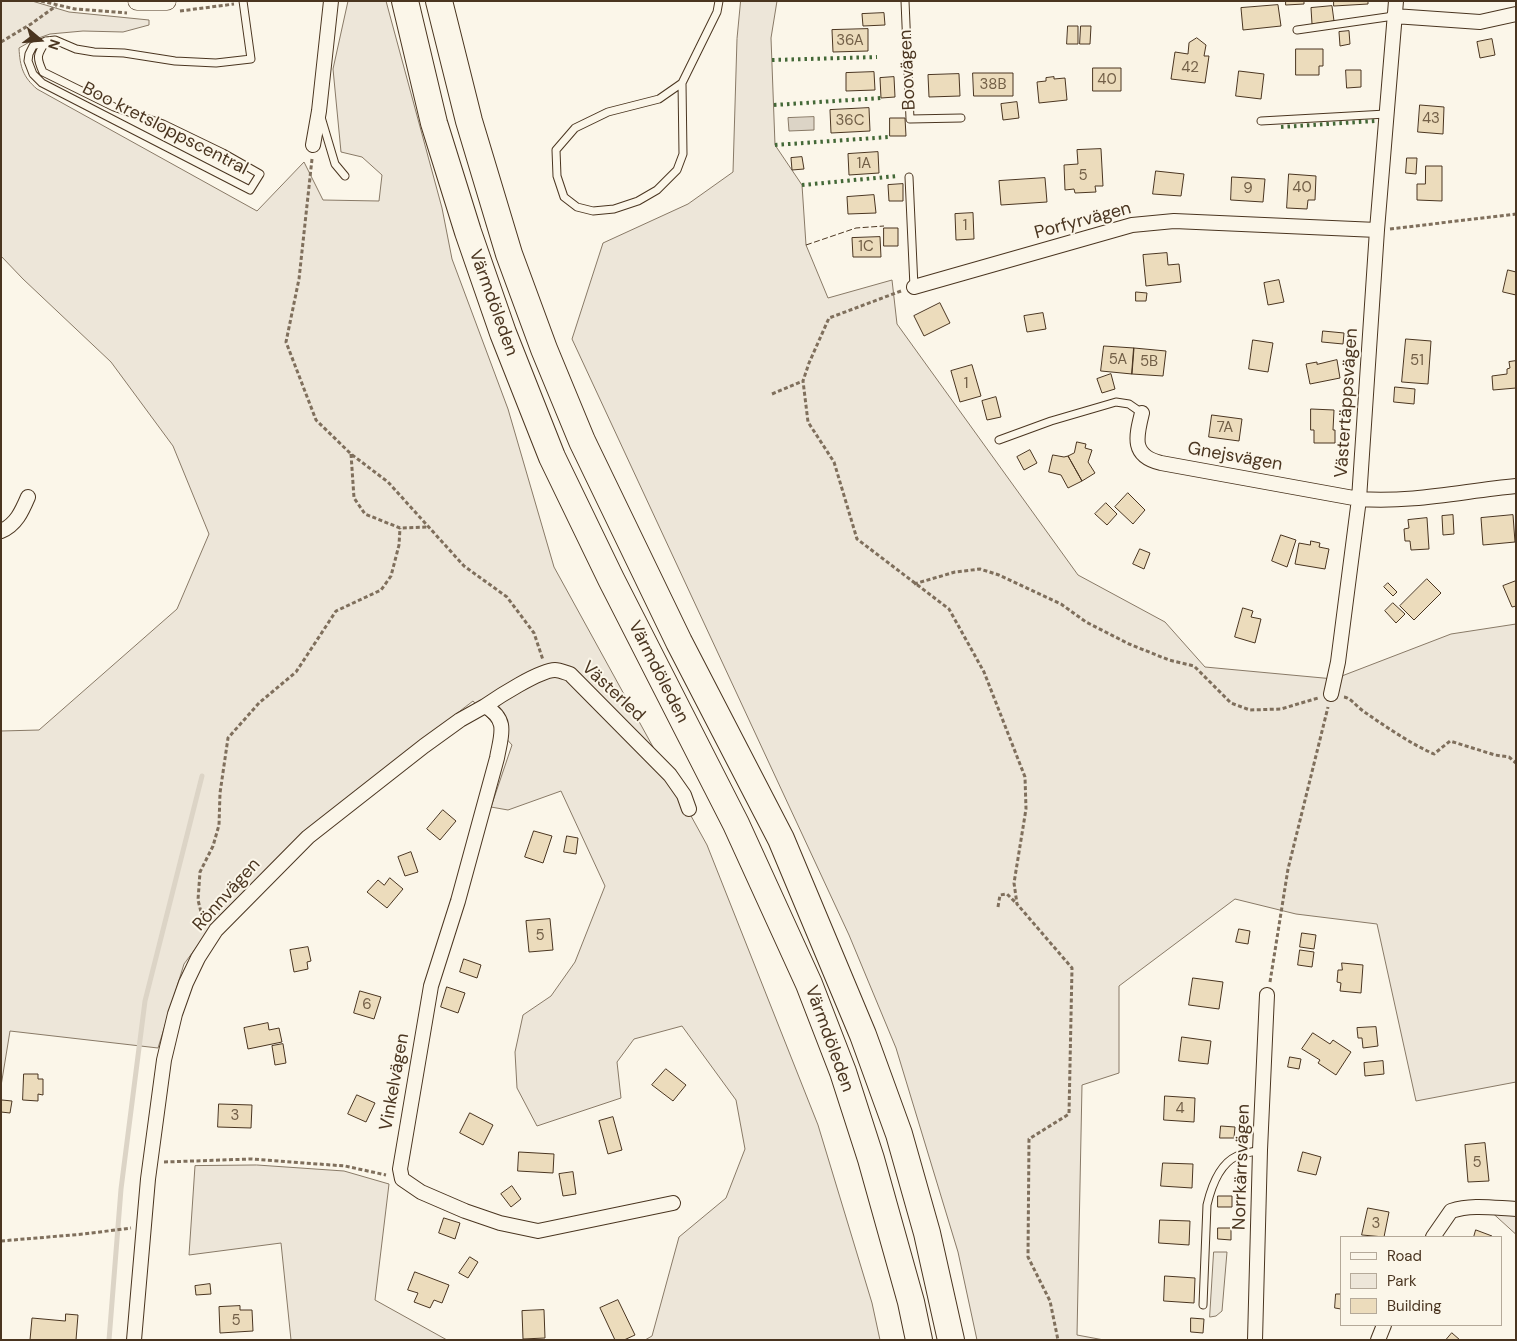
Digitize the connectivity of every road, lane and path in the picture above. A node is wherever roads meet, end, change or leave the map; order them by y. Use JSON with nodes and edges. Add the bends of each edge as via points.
{"nodes":[{"id":1,"x":42,"y":1,"type":"edge"},
{"id":2,"x":332,"y":1,"type":"edge"},
{"id":3,"x":405,"y":1,"type":"edge"},
{"id":4,"x":439,"y":1,"type":"edge"},
{"id":5,"x":719,"y":1,"type":"edge"},
{"id":6,"x":905,"y":1,"type":"edge"},
{"id":7,"x":1396,"y":1,"type":"edge"},
{"id":8,"x":47,"y":2,"type":"edge"},
{"id":9,"x":243,"y":2,"type":"edge"},
{"id":10,"x":57,"y":5,"type":"junction"},
{"id":11,"x":170,"y":6,"type":"edge"},
{"id":12,"x":133,"y":7,"type":"edge"},
{"id":13,"x":1516,"y":14,"type":"edge"},
{"id":14,"x":1394,"y":16,"type":"junction"},
{"id":15,"x":1297,"y":30,"type":"dead end"},
{"id":16,"x":46,"y":41,"type":"junction"},
{"id":17,"x":1,"y":42,"type":"edge"},
{"id":18,"x":682,"y":83,"type":"junction"},
{"id":19,"x":319,"y":111,"type":"junction"},
{"id":20,"x":1386,"y":114,"type":"junction"},
{"id":21,"x":961,"y":118,"type":"dead end"},
{"id":22,"x":1260,"y":121,"type":"dead end"},
{"id":23,"x":313,"y":145,"type":"joint"},
{"id":24,"x":345,"y":176,"type":"dead end"},
{"id":25,"x":909,"y":177,"type":"dead end"},
{"id":26,"x":1516,"y":214,"type":"edge"},
{"id":27,"x":1377,"y":230,"type":"junction"},
{"id":28,"x":914,"y":287,"type":"junction"},
{"id":29,"x":803,"y":381,"type":"junction"},
{"id":30,"x":772,"y":394,"type":"dead end"},
{"id":31,"x":1142,"y":413,"type":"joint"},
{"id":32,"x":999,"y":440,"type":"dead end"},
{"id":33,"x":351,"y":454,"type":"junction"},
{"id":34,"x":1516,"y":486,"type":"edge"},
{"id":35,"x":28,"y":497,"type":"dead end"},
{"id":36,"x":1359,"y":499,"type":"junction"},
{"id":37,"x":430,"y":527,"type":"junction"},
{"id":38,"x":400,"y":528,"type":"junction"},
{"id":39,"x":1,"y":531,"type":"edge"},
{"id":40,"x":914,"y":584,"type":"junction"},
{"id":41,"x":547,"y":672,"type":"junction"},
{"id":42,"x":1331,"y":694,"type":"junction"},
{"id":43,"x":484,"y":706,"type":"junction"},
{"id":44,"x":1516,"y":763,"type":"edge"},
{"id":45,"x":689,"y":809,"type":"dead end"},
{"id":46,"x":1018,"y":904,"type":"junction"},
{"id":47,"x":998,"y":907,"type":"dead end"},
{"id":48,"x":209,"y":941,"type":"junction"},
{"id":49,"x":1267,"y":995,"type":"joint"},
{"id":50,"x":1260,"y":1150,"type":"junction"},
{"id":51,"x":150,"y":1163,"type":"junction"},
{"id":52,"x":402,"y":1179,"type":"junction"},
{"id":53,"x":673,"y":1203,"type":"dead end"},
{"id":54,"x":1516,"y":1209,"type":"edge"},
{"id":55,"x":144,"y":1226,"type":"junction"},
{"id":56,"x":1434,"y":1236,"type":"edge"},
{"id":57,"x":1,"y":1241,"type":"edge"},
{"id":58,"x":1203,"y":1305,"type":"dead end"},
{"id":59,"x":1384,"y":1326,"type":"edge"},
{"id":60,"x":134,"y":1340,"type":"edge"},
{"id":61,"x":919,"y":1340,"type":"edge"},
{"id":62,"x":951,"y":1340,"type":"edge"},
{"id":63,"x":1058,"y":1340,"type":"edge"},
{"id":64,"x":1256,"y":1340,"type":"edge"},
{"id":65,"x":1378,"y":1340,"type":"edge"}],
"edges":[{"from":1,"to":8,"type":"path"},
{"from":2,"to":19,"type":"street"},
{"from":3,"to":61,"type":"highway","name":"Värmdöleden","via":[[434,123],[503,333],[552,458],[736,824],[809,984],[843,1072],[871,1160]]},
{"from":4,"to":62,"type":"highway","name":"Värmdöleden","via":[[469,122],[509,254],[544,350],[582,441],[781,839],[863,1035],[899,1134],[927,1233]]},
{"from":5,"to":18,"type":"lane","via":[[717,12]]},
{"from":6,"to":21,"type":"lane","name":"Boovägen","via":[[910,119]]},
{"from":7,"to":14,"type":"street","name":"Västertäppsvägen"},
{"from":8,"to":10,"type":"path"},
{"from":9,"to":11,"type":"path","via":[[216,8]]},
{"from":9,"to":16,"type":"lane","via":[[251,59],[216,63],[175,61],[94,52],[55,40]]},
{"from":10,"to":12,"type":"path","via":[[75,9]]},
{"from":10,"to":17,"type":"path"},
{"from":11,"to":12,"type":"street"},
{"from":13,"to":14,"type":"street","via":[[1480,22]]},
{"from":14,"to":15,"type":"lane"},
{"from":14,"to":20,"type":"street","name":"Västertäppsvägen"},
{"from":16,"to":16,"type":"lane","name":"Boo kretsloppscentral","via":[[33,46],[28,54],[33,74],[42,83],[250,190],[260,174],[163,124],[114,106],[43,72],[37,60]]},
{"from":18,"to":18,"type":"lane","via":[[683,154],[677,170],[666,182],[638,201],[614,209],[593,211],[577,207],[564,196],[557,176],[556,150],[575,128],[608,112],[659,99]]},
{"from":19,"to":23,"type":"street"},
{"from":19,"to":24,"type":"lane","via":[[336,164]]},
{"from":20,"to":22,"type":"lane"},
{"from":20,"to":27,"type":"street","name":"Västertäppsvägen"},
{"from":23,"to":33,"type":"path","via":[[299,280],[286,342],[316,420]]},
{"from":25,"to":28,"type":"lane"},
{"from":26,"to":27,"type":"path"},
{"from":27,"to":28,"type":"street","name":"Porfyrvägen","via":[[1174,221],[1132,225]]},
{"from":27,"to":36,"type":"street","name":"Västertäppsvägen"},
{"from":28,"to":29,"type":"path","via":[[829,318]]},
{"from":29,"to":30,"type":"path"},
{"from":29,"to":40,"type":"path","via":[[808,422],[834,462],[857,539]]},
{"from":31,"to":32,"type":"lane","name":"Gnejsvägen","via":[[1129,404],[1116,402]]},
{"from":31,"to":36,"type":"street","name":"Gnejsvägen","via":[[1138,446],[1149,459]]},
{"from":33,"to":37,"type":"path","via":[[388,482]]},
{"from":33,"to":38,"type":"path","via":[[354,498],[365,514]]},
{"from":34,"to":36,"type":"street","name":"Gnejsvägen","via":[[1416,499]]},
{"from":35,"to":39,"type":"street","via":[[15,522]]},
{"from":36,"to":42,"type":"street","name":"Västertäppsvägen"},
{"from":37,"to":38,"type":"path"},
{"from":37,"to":41,"type":"path","via":[[464,566],[507,598],[534,633]]},
{"from":38,"to":48,"type":"path","via":[[392,576],[381,590],[336,611],[296,672],[259,703],[228,738],[219,825],[200,872],[198,900]]},
{"from":40,"to":42,"type":"path","via":[[955,572],[980,569],[999,576],[1061,604],[1086,622],[1129,644],[1194,666],[1231,703],[1250,710],[1281,709]]},
{"from":40,"to":46,"type":"path","via":[[949,609],[984,672],[1024,776],[1026,809],[1014,883]]},
{"from":41,"to":43,"type":"street","via":[[510,689]]},
{"from":41,"to":45,"type":"street","name":"Västerled","via":[[562,671],[577,680],[670,775]]},
{"from":42,"to":44,"type":"path","via":[[1347,697],[1414,745],[1434,754],[1450,741],[1509,757]]},
{"from":42,"to":49,"type":"path","via":[[1288,869]]},
{"from":43,"to":48,"type":"street","name":"Rönnvägen","via":[[439,735],[315,831],[228,917]]},
{"from":43,"to":52,"type":"street","name":"Vinkelvägen","via":[[499,717],[501,735],[458,901],[431,986],[400,1169]]},
{"from":46,"to":47,"type":"path","via":[[1007,894],[1000,895]]},
{"from":46,"to":63,"type":"path","via":[[1072,968],[1069,1114],[1029,1139],[1028,1257],[1050,1301]]},
{"from":48,"to":51,"type":"street","name":"Rönnvägen","via":[[186,983],[170,1033]]},
{"from":49,"to":50,"type":"street","name":"Norrkärrsvägen"},
{"from":50,"to":58,"type":"lane","via":[[1236,1156],[1211,1188]]},
{"from":50,"to":64,"type":"street","name":"Norrkärrsvägen"},
{"from":51,"to":52,"type":"path","via":[[251,1159],[345,1166]]},
{"from":51,"to":55,"type":"street","name":"Rönnvägen"},
{"from":52,"to":53,"type":"street","via":[[421,1192],[465,1211],[538,1231]]},
{"from":54,"to":56,"type":"street","via":[[1462,1207],[1451,1211]]},
{"from":55,"to":57,"type":"path"},
{"from":55,"to":60,"type":"street","name":"Rönnvägen"},
{"from":59,"to":65,"type":"street"}]}
